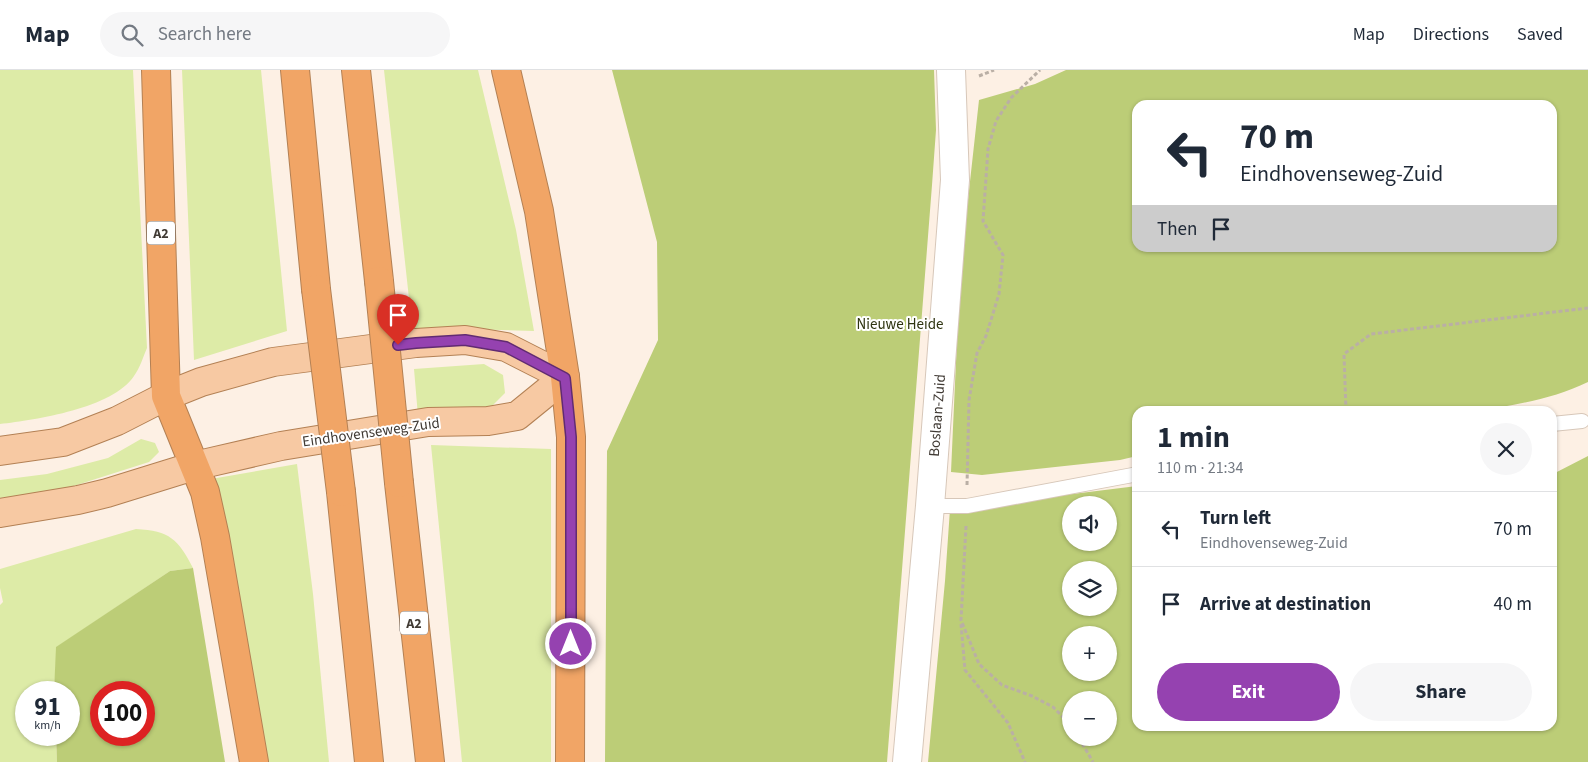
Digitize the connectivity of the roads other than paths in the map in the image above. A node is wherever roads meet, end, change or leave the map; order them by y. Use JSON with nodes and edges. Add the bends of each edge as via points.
{"nodes":[{"id":1,"x":156,"y":70,"type":"edge"},
{"id":2,"x":295,"y":70,"type":"edge"},
{"id":3,"x":356,"y":70,"type":"edge"},
{"id":4,"x":506,"y":70,"type":"edge"},
{"id":5,"x":951,"y":70,"type":"edge"},
{"id":6,"x":565,"y":378,"type":"junction"},
{"id":7,"x":166,"y":396,"type":"junction"},
{"id":8,"x":1582,"y":421,"type":"dead end"},
{"id":9,"x":1557,"y":424,"type":"edge"},
{"id":10,"x":0,"y":451,"type":"edge"},
{"id":11,"x":194,"y":466,"type":"junction"},
{"id":12,"x":1132,"y":475,"type":"edge"},
{"id":13,"x":930,"y":506,"type":"junction"},
{"id":14,"x":0,"y":513,"type":"edge"},
{"id":15,"x":254,"y":762,"type":"edge"},
{"id":16,"x":368,"y":762,"type":"edge"},
{"id":17,"x":430,"y":762,"type":"edge"},
{"id":18,"x":570,"y":762,"type":"edge"},
{"id":19,"x":907,"y":762,"type":"edge"}],
"edges":[{"from":1,"to":7,"type":"highway","number":"A2"},
{"from":2,"to":16,"type":"highway","bridge":true},
{"from":3,"to":17,"type":"highway","number":"A2","bridge":true},
{"from":4,"to":6,"type":"highway","via":[[539,211]]},
{"from":5,"to":13,"type":"street","name":"Boslaan-Zuid","via":[[955,180]]},
{"from":6,"to":7,"type":"main road","via":[[506,347],[465,340],[272,362],[201,382]]},
{"from":6,"to":11,"type":"main road","name":"Eindhovenseweg-Zuid","via":[[517,416],[488,421],[428,422],[281,446]]},
{"from":6,"to":18,"type":"highway","via":[[571,437]]},
{"from":7,"to":10,"type":"main road","via":[[117,422],[63,442]]},
{"from":7,"to":11,"type":"highway"},
{"from":8,"to":9,"type":"lane"},
{"from":11,"to":14,"type":"main road","name":"Eindhovenseweg-Zuid","via":[[107,493]]},
{"from":11,"to":15,"type":"highway","via":[[205,492],[215,537]]},
{"from":12,"to":13,"type":"lane","via":[[967,506]]},
{"from":13,"to":19,"type":"street","name":"Boslaan-Zuid"}]}
